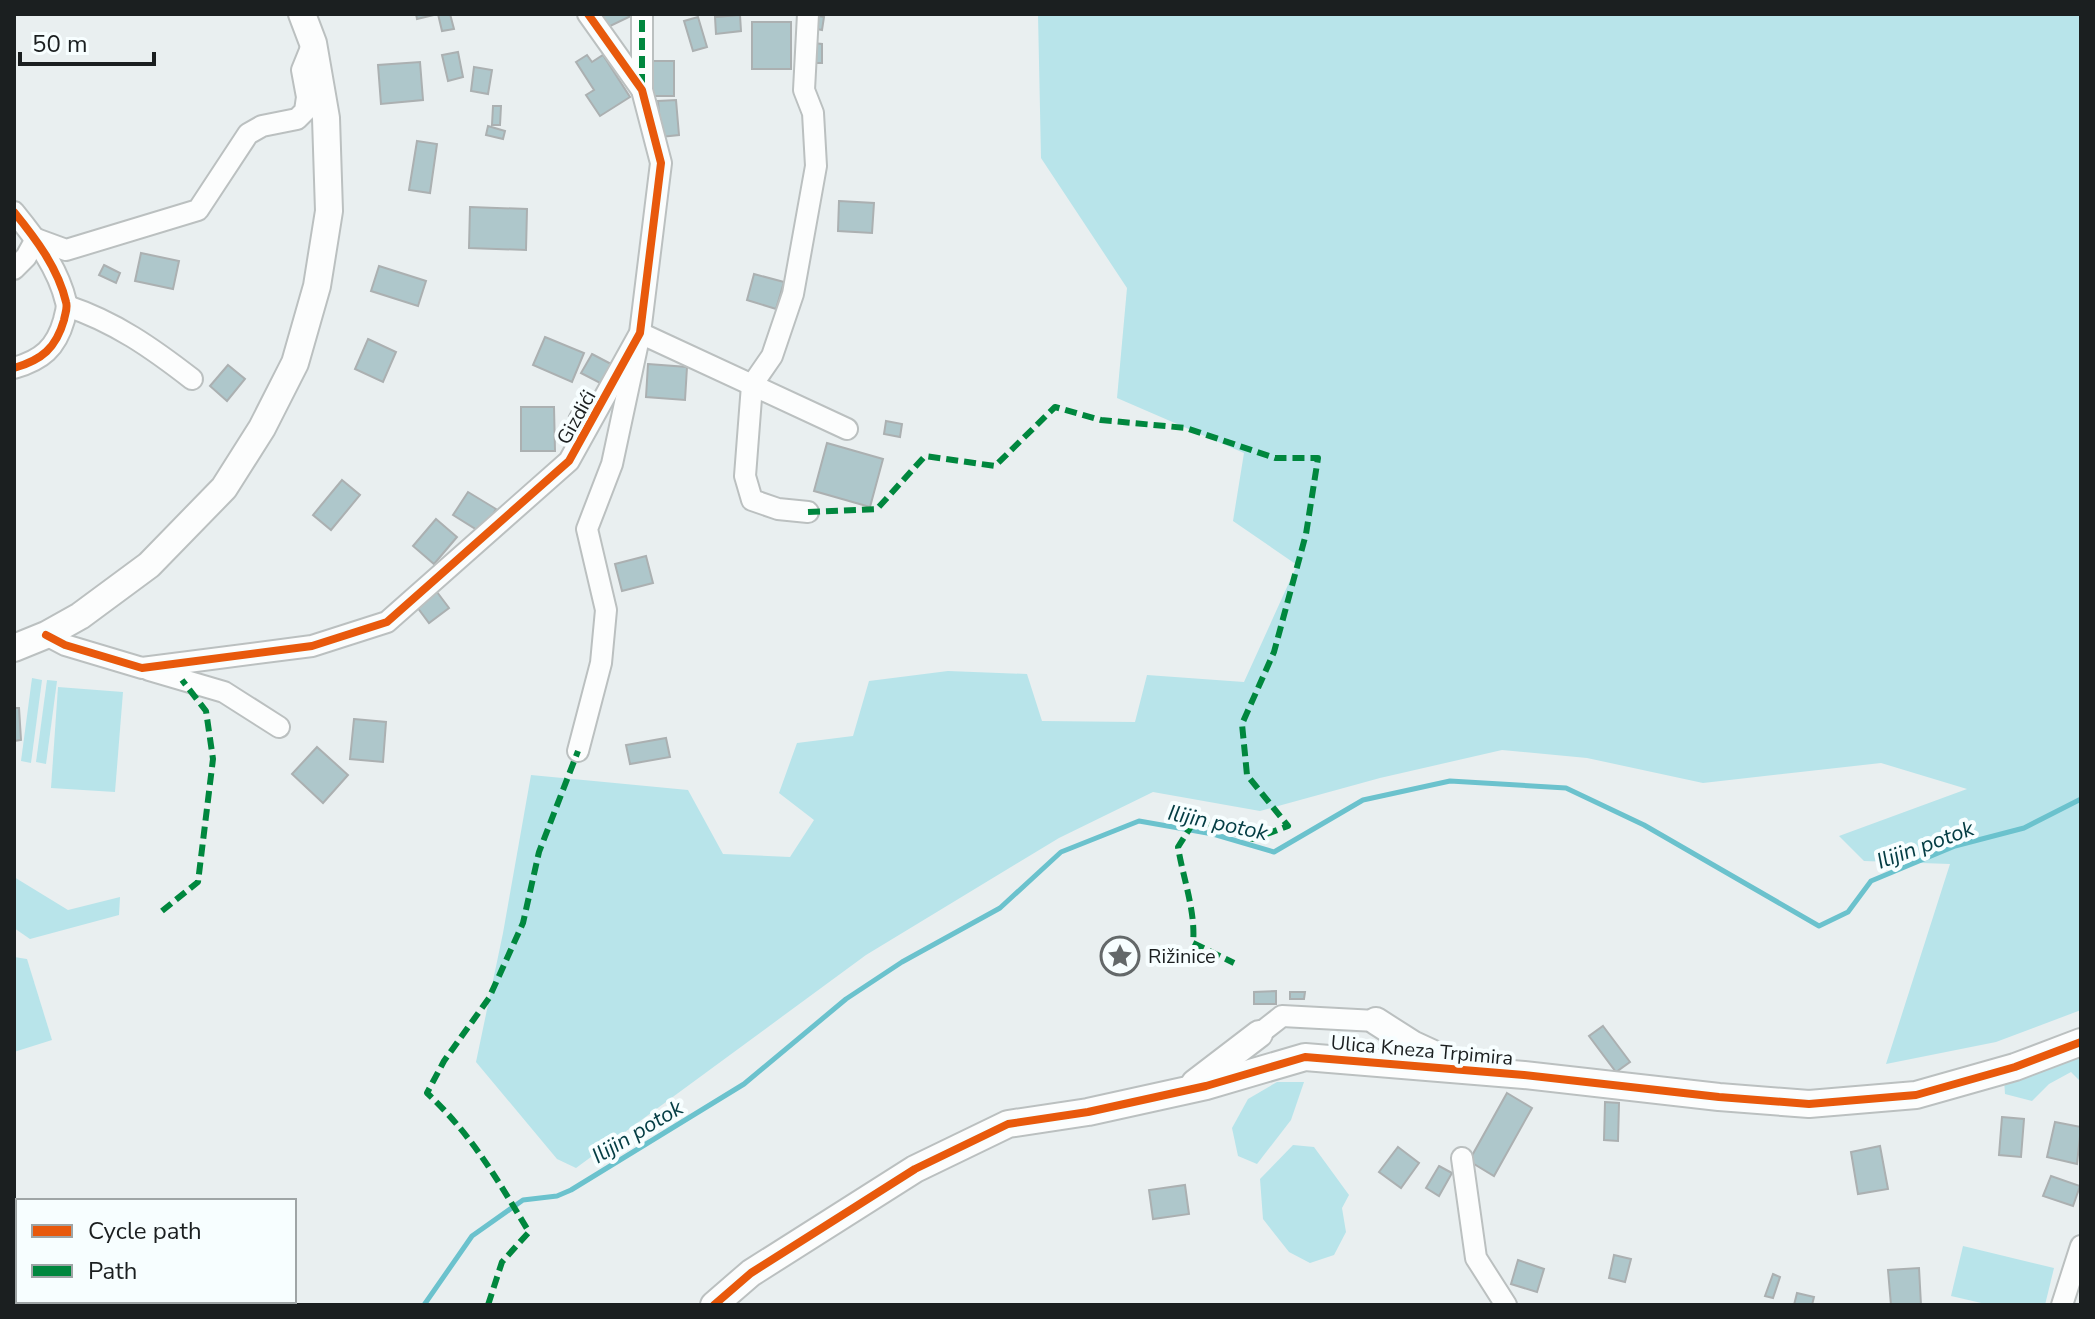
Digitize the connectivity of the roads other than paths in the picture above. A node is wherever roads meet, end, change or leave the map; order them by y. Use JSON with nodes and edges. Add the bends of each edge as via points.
{"nodes":[{"id":1,"x":302,"y":14,"type":"edge"},
{"id":2,"x":588,"y":14,"type":"edge"},
{"id":3,"x":642,"y":14,"type":"edge"},
{"id":4,"x":808,"y":14,"type":"edge"},
{"id":5,"x":313,"y":43,"type":"junction"},
{"id":6,"x":642,"y":90,"type":"junction"},
{"id":7,"x":14,"y":212,"type":"edge"},
{"id":8,"x":36,"y":239,"type":"junction"},
{"id":9,"x":14,"y":269,"type":"edge"},
{"id":10,"x":67,"y":306,"type":"junction"},
{"id":11,"x":640,"y":333,"type":"junction"},
{"id":12,"x":14,"y":368,"type":"edge"},
{"id":13,"x":192,"y":379,"type":"dead end"},
{"id":14,"x":752,"y":385,"type":"junction"},
{"id":15,"x":847,"y":429,"type":"dead end"},
{"id":16,"x":808,"y":512,"type":"dead end"},
{"id":17,"x":46,"y":635,"type":"junction"},
{"id":18,"x":14,"y":648,"type":"edge"},
{"id":19,"x":142,"y":668,"type":"junction"},
{"id":20,"x":279,"y":727,"type":"dead end"},
{"id":21,"x":578,"y":751,"type":"dead end"},
{"id":22,"x":1376,"y":1021,"type":"joint"},
{"id":23,"x":1259,"y":1034,"type":"joint"},
{"id":24,"x":2081,"y":1042,"type":"edge"},
{"id":25,"x":1468,"y":1070,"type":"junction"},
{"id":26,"x":1185,"y":1091,"type":"junction"},
{"id":27,"x":1462,"y":1158,"type":"dead end"},
{"id":28,"x":2081,"y":1246,"type":"edge"},
{"id":29,"x":714,"y":1305,"type":"edge"},
{"id":30,"x":1506,"y":1305,"type":"edge"},
{"id":31,"x":2062,"y":1305,"type":"edge"}],
"edges":[{"from":1,"to":5,"type":"main road"},
{"from":2,"to":6,"type":"street","name":"Gizdići"},
{"from":3,"to":6,"type":"street"},
{"from":4,"to":14,"type":"street","via":[[804,90],[813,113],[816,166],[793,294],[772,356]]},
{"from":5,"to":8,"type":"street","via":[[302,70],[305,111],[297,119],[248,134],[198,210],[66,250]]},
{"from":5,"to":17,"type":"main road","via":[[326,118],[329,211],[317,286],[295,363],[224,488],[149,565]]},
{"from":6,"to":11,"type":"street","name":"Gizdići","via":[[661,163]]},
{"from":7,"to":8,"type":"street"},
{"from":8,"to":9,"type":"street"},
{"from":8,"to":10,"type":"street"},
{"from":10,"to":12,"type":"street","via":[[58,340],[35,362]]},
{"from":10,"to":13,"type":"street","via":[[148,344]]},
{"from":11,"to":14,"type":"street"},
{"from":11,"to":19,"type":"street","name":"Gizdići","via":[[569,461],[387,622],[312,646]]},
{"from":11,"to":21,"type":"street","via":[[612,464],[587,529],[606,610],[601,663]]},
{"from":14,"to":15,"type":"street"},
{"from":14,"to":16,"type":"street","via":[[745,476],[752,500]]},
{"from":17,"to":18,"type":"main road"},
{"from":17,"to":19,"type":"street","name":"Gizdići"},
{"from":19,"to":20,"type":"street","via":[[224,692]]},
{"from":22,"to":23,"type":"street","via":[[1282,1016]]},
{"from":22,"to":25,"type":"main road"},
{"from":23,"to":26,"type":"main road"},
{"from":24,"to":25,"type":"main road","name":"Ulica Kneza Trpimira","via":[[1916,1095],[1809,1104]]},
{"from":25,"to":26,"type":"main road","name":"Ulica Kneza Trpimira","via":[[1305,1057]]},
{"from":26,"to":29,"type":"main road","name":"Ulica Kneza Trpimira","via":[[1008,1124],[915,1169],[751,1273]]},
{"from":27,"to":30,"type":"street","via":[[1476,1258]]},
{"from":28,"to":31,"type":"street"}]}
